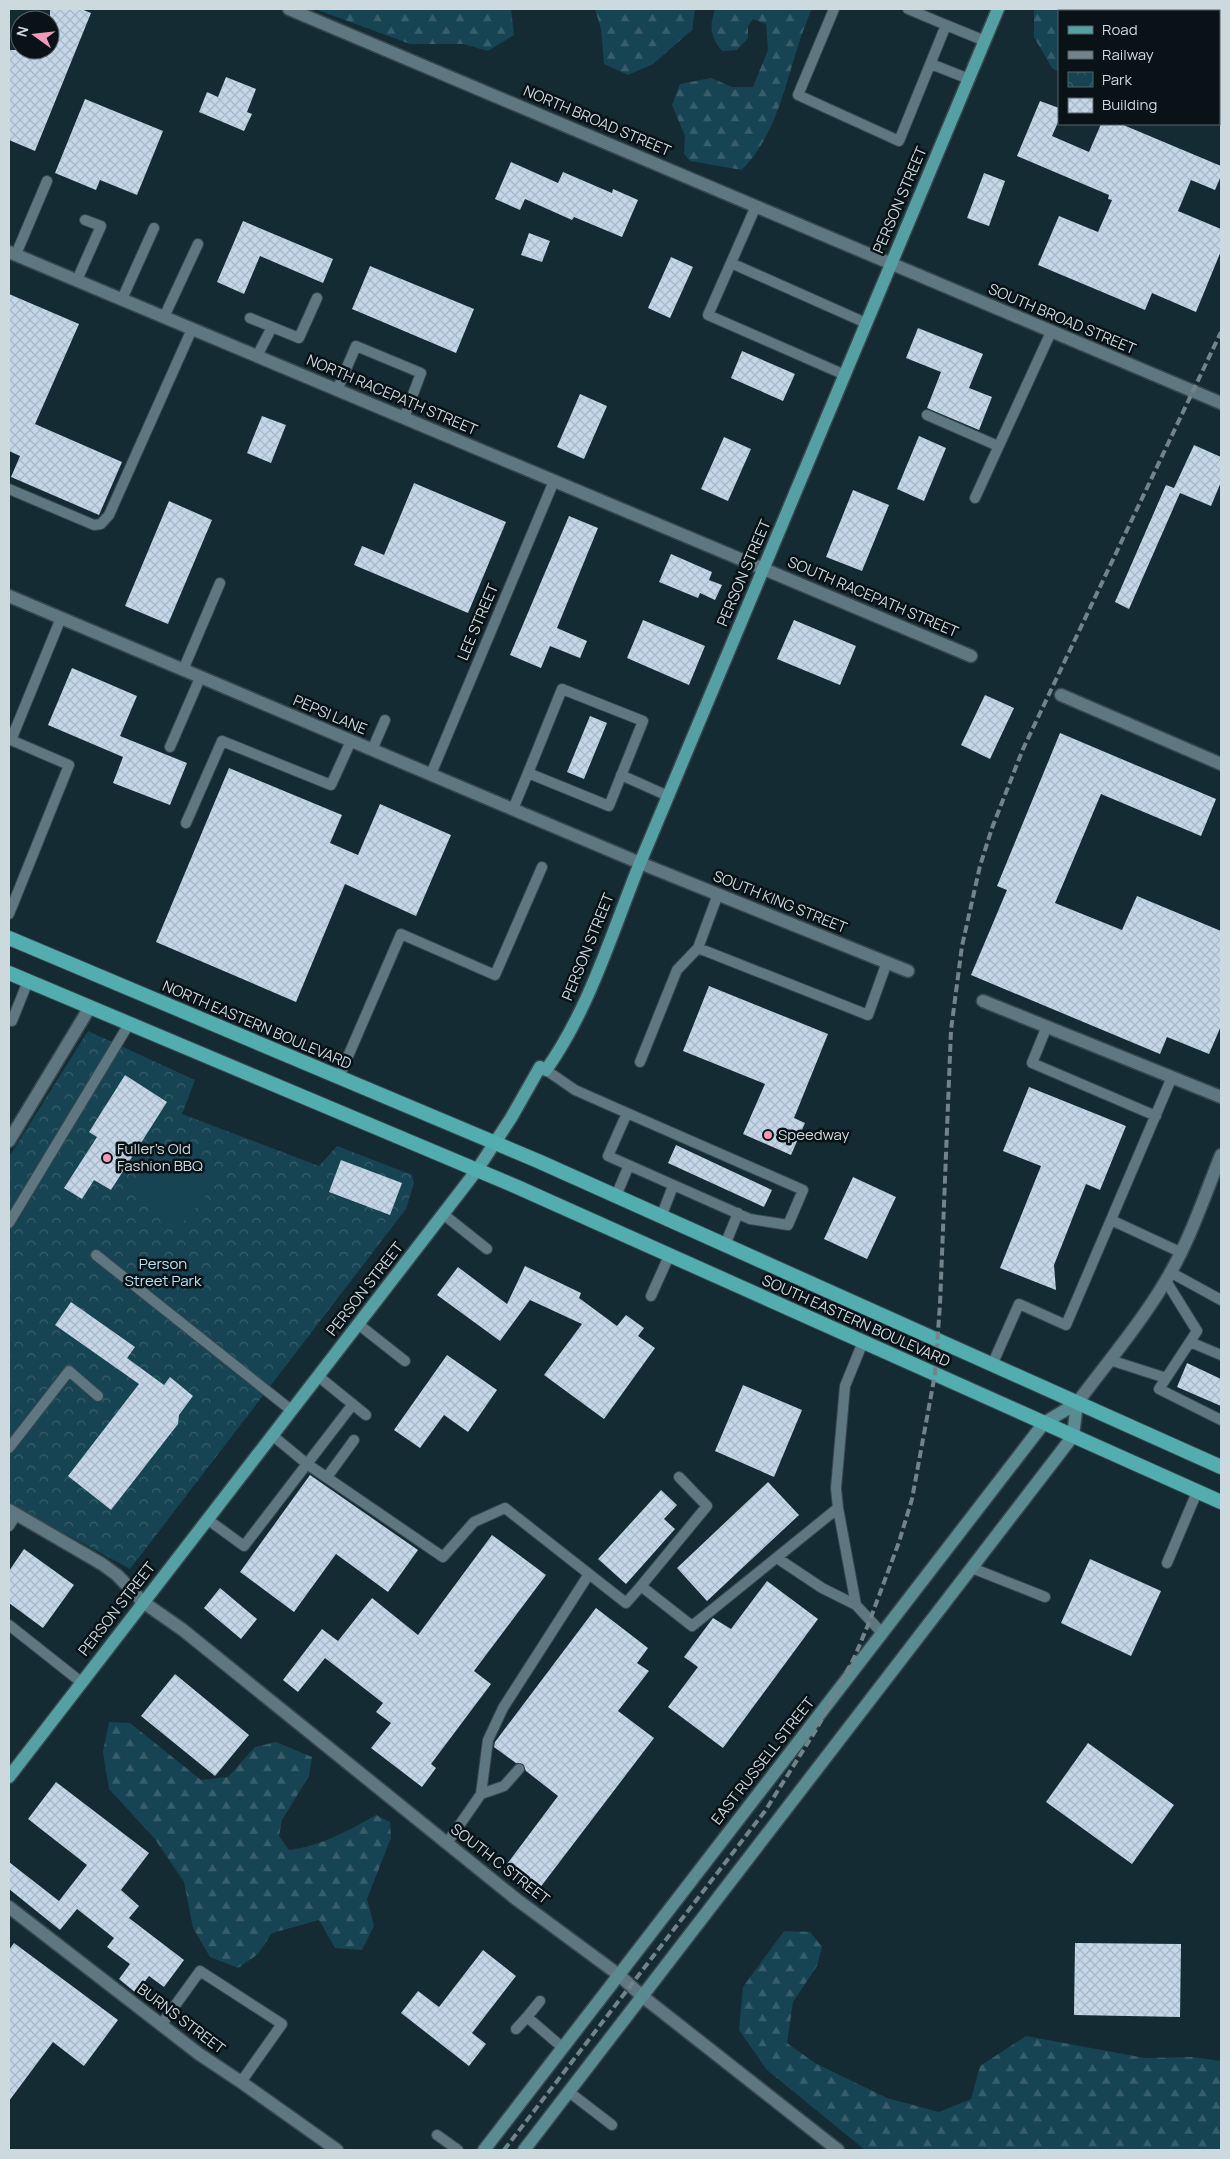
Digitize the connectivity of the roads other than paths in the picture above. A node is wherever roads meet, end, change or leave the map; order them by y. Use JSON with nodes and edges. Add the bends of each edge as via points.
{"nodes":[{"id":1,"x":289,"y":9,"type":"edge"},
{"id":2,"x":834,"y":9,"type":"edge"},
{"id":3,"x":908,"y":9,"type":"edge"},
{"id":4,"x":998,"y":9,"type":"edge"},
{"id":5,"x":946,"y":25,"type":"junction"},
{"id":6,"x":985,"y":40,"type":"junction"},
{"id":7,"x":931,"y":64,"type":"junction"},
{"id":8,"x":968,"y":79,"type":"junction"},
{"id":9,"x":47,"y":180,"type":"dead end"},
{"id":10,"x":756,"y":206,"type":"junction"},
{"id":11,"x":85,"y":220,"type":"dead end"},
{"id":12,"x":154,"y":228,"type":"dead end"},
{"id":13,"x":198,"y":244,"type":"dead end"},
{"id":14,"x":12,"y":253,"type":"edge"},
{"id":15,"x":731,"y":263,"type":"junction"},
{"id":16,"x":891,"y":265,"type":"junction"},
{"id":17,"x":77,"y":280,"type":"junction"},
{"id":18,"x":317,"y":298,"type":"dead end"},
{"id":19,"x":122,"y":299,"type":"junction"},
{"id":20,"x":164,"y":317,"type":"junction"},
{"id":21,"x":250,"y":318,"type":"dead end"},
{"id":22,"x":866,"y":323,"type":"junction"},
{"id":23,"x":272,"y":327,"type":"junction"},
{"id":24,"x":192,"y":329,"type":"junction"},
{"id":25,"x":1051,"y":332,"type":"junction"},
{"id":26,"x":257,"y":356,"type":"junction"},
{"id":27,"x":845,"y":375,"type":"junction"},
{"id":28,"x":337,"y":390,"type":"junction"},
{"id":29,"x":1221,"y":403,"type":"edge"},
{"id":30,"x":927,"y":415,"type":"dead end"},
{"id":31,"x":404,"y":418,"type":"junction"},
{"id":32,"x":998,"y":446,"type":"junction"},
{"id":33,"x":554,"y":481,"type":"junction"},
{"id":34,"x":9,"y":489,"type":"edge"},
{"id":35,"x":974,"y":498,"type":"dead end"},
{"id":36,"x":763,"y":569,"type":"junction"},
{"id":37,"x":220,"y":583,"type":"dead end"},
{"id":38,"x":9,"y":596,"type":"edge"},
{"id":39,"x":61,"y":618,"type":"junction"},
{"id":40,"x":971,"y":656,"type":"dead end"},
{"id":41,"x":183,"y":670,"type":"junction"},
{"id":42,"x":200,"y":678,"type":"junction"},
{"id":43,"x":1061,"y":695,"type":"dead end"},
{"id":44,"x":385,"y":720,"type":"dead end"},
{"id":45,"x":351,"y":741,"type":"junction"},
{"id":46,"x":170,"y":747,"type":"dead end"},
{"id":47,"x":372,"y":750,"type":"junction"},
{"id":48,"x":1221,"y":764,"type":"edge"},
{"id":49,"x":431,"y":774,"type":"junction"},
{"id":50,"x":528,"y":774,"type":"junction"},
{"id":51,"x":621,"y":775,"type":"junction"},
{"id":52,"x":668,"y":796,"type":"junction"},
{"id":53,"x":513,"y":809,"type":"junction"},
{"id":54,"x":186,"y":823,"type":"dead end"},
{"id":55,"x":640,"y":862,"type":"junction"},
{"id":56,"x":542,"y":867,"type":"dead end"},
{"id":57,"x":718,"y":894,"type":"junction"},
{"id":58,"x":9,"y":914,"type":"edge"},
{"id":59,"x":9,"y":938,"type":"edge"},
{"id":60,"x":698,"y":948,"type":"junction"},
{"id":61,"x":887,"y":962,"type":"junction"},
{"id":62,"x":908,"y":971,"type":"dead end"},
{"id":63,"x":9,"y":973,"type":"edge"},
{"id":64,"x":28,"y":981,"type":"junction"},
{"id":65,"x":983,"y":1001,"type":"dead end"},
{"id":66,"x":90,"y":1007,"type":"junction"},
{"id":67,"x":12,"y":1021,"type":"dead end"},
{"id":68,"x":129,"y":1024,"type":"junction"},
{"id":69,"x":1047,"y":1026,"type":"junction"},
{"id":70,"x":640,"y":1062,"type":"dead end"},
{"id":71,"x":546,"y":1070,"type":"junction"},
{"id":72,"x":1172,"y":1077,"type":"junction"},
{"id":73,"x":339,"y":1078,"type":"junction"},
{"id":74,"x":1221,"y":1097,"type":"edge"},
{"id":75,"x":627,"y":1113,"type":"junction"},
{"id":76,"x":1156,"y":1116,"type":"junction"},
{"id":77,"x":9,"y":1141,"type":"edge"},
{"id":78,"x":494,"y":1142,"type":"junction"},
{"id":79,"x":1221,"y":1155,"type":"edge"},
{"id":80,"x":629,"y":1165,"type":"junction"},
{"id":81,"x":477,"y":1170,"type":"junction"},
{"id":82,"x":1216,"y":1180,"type":"edge"},
{"id":83,"x":674,"y":1186,"type":"junction"},
{"id":84,"x":616,"y":1196,"type":"junction"},
{"id":85,"x":738,"y":1213,"type":"junction"},
{"id":86,"x":443,"y":1214,"type":"junction"},
{"id":87,"x":661,"y":1217,"type":"junction"},
{"id":88,"x":1111,"y":1220,"type":"junction"},
{"id":89,"x":9,"y":1224,"type":"edge"},
{"id":90,"x":725,"y":1245,"type":"junction"},
{"id":91,"x":488,"y":1249,"type":"dead end"},
{"id":92,"x":1180,"y":1252,"type":"junction"},
{"id":93,"x":96,"y":1254,"type":"dead end"},
{"id":94,"x":669,"y":1256,"type":"junction"},
{"id":95,"x":1168,"y":1277,"type":"junction"},
{"id":96,"x":651,"y":1296,"type":"dead end"},
{"id":97,"x":1221,"y":1300,"type":"edge"},
{"id":98,"x":358,"y":1324,"type":"junction"},
{"id":99,"x":863,"y":1342,"type":"junction"},
{"id":100,"x":1190,"y":1342,"type":"junction"},
{"id":101,"x":1221,"y":1355,"type":"edge"},
{"id":102,"x":1110,"y":1360,"type":"junction"},
{"id":103,"x":405,"y":1361,"type":"dead end"},
{"id":104,"x":992,"y":1365,"type":"junction"},
{"id":105,"x":318,"y":1376,"type":"junction"},
{"id":106,"x":1166,"y":1378,"type":"junction"},
{"id":107,"x":98,"y":1396,"type":"dead end"},
{"id":108,"x":1077,"y":1403,"type":"junction"},
{"id":109,"x":353,"y":1404,"type":"junction"},
{"id":110,"x":291,"y":1410,"type":"junction"},
{"id":111,"x":366,"y":1415,"type":"dead end"},
{"id":112,"x":1221,"y":1420,"type":"edge"},
{"id":113,"x":1044,"y":1423,"type":"junction"},
{"id":114,"x":272,"y":1435,"type":"junction"},
{"id":115,"x":1073,"y":1436,"type":"junction"},
{"id":116,"x":354,"y":1440,"type":"dead end"},
{"id":117,"x":9,"y":1448,"type":"edge"},
{"id":118,"x":307,"y":1464,"type":"junction"},
{"id":119,"x":1221,"y":1467,"type":"edge"},
{"id":120,"x":327,"y":1477,"type":"junction"},
{"id":121,"x":679,"y":1477,"type":"dead end"},
{"id":122,"x":1197,"y":1492,"type":"junction"},
{"id":123,"x":1221,"y":1502,"type":"edge"},
{"id":124,"x":838,"y":1508,"type":"junction"},
{"id":125,"x":11,"y":1517,"type":"edge"},
{"id":126,"x":207,"y":1519,"type":"junction"},
{"id":127,"x":777,"y":1558,"type":"junction"},
{"id":128,"x":1167,"y":1563,"type":"dead end"},
{"id":129,"x":972,"y":1568,"type":"junction"},
{"id":130,"x":589,"y":1574,"type":"junction"},
{"id":131,"x":641,"y":1586,"type":"junction"},
{"id":132,"x":1045,"y":1597,"type":"dead end"},
{"id":133,"x":143,"y":1602,"type":"junction"},
{"id":134,"x":856,"y":1604,"type":"junction"},
{"id":135,"x":9,"y":1625,"type":"edge"},
{"id":136,"x":882,"y":1633,"type":"junction"},
{"id":137,"x":81,"y":1682,"type":"junction"},
{"id":138,"x":519,"y":1769,"type":"dead end"},
{"id":139,"x":9,"y":1777,"type":"edge"},
{"id":140,"x":481,"y":1794,"type":"junction"},
{"id":141,"x":447,"y":1843,"type":"junction"},
{"id":142,"x":9,"y":1907,"type":"edge"},
{"id":143,"x":619,"y":1975,"type":"junction"},
{"id":144,"x":642,"y":1996,"type":"junction"},
{"id":145,"x":540,"y":2001,"type":"dead end"},
{"id":146,"x":527,"y":2017,"type":"junction"},
{"id":147,"x":161,"y":2025,"type":"junction"},
{"id":148,"x":516,"y":2029,"type":"dead end"},
{"id":149,"x":563,"y":2048,"type":"junction"},
{"id":150,"x":241,"y":2082,"type":"junction"},
{"id":151,"x":569,"y":2092,"type":"junction"},
{"id":152,"x":612,"y":2125,"type":"dead end"},
{"id":153,"x":437,"y":2135,"type":"dead end"},
{"id":154,"x":337,"y":2150,"type":"edge"},
{"id":155,"x":458,"y":2150,"type":"edge"},
{"id":156,"x":484,"y":2150,"type":"edge"},
{"id":157,"x":524,"y":2150,"type":"edge"},
{"id":158,"x":838,"y":2150,"type":"edge"}],
"edges":[{"from":1,"to":10,"type":"street","name":"NORTH BROAD STREET"},
{"from":2,"to":7,"type":"lane","via":[[798,95],[899,141]]},
{"from":3,"to":5,"type":"lane"},
{"from":4,"to":6,"type":"main road","name":"PERSON STREET"},
{"from":5,"to":6,"type":"lane"},
{"from":5,"to":7,"type":"lane"},
{"from":6,"to":8,"type":"main road","name":"PERSON STREET"},
{"from":7,"to":8,"type":"lane"},
{"from":8,"to":16,"type":"main road","name":"PERSON STREET"},
{"from":9,"to":14,"type":"lane"},
{"from":10,"to":15,"type":"lane"},
{"from":10,"to":16,"type":"street","name":"NORTH BROAD STREET"},
{"from":11,"to":17,"type":"lane","via":[[101,226]]},
{"from":12,"to":19,"type":"lane"},
{"from":13,"to":20,"type":"lane"},
{"from":14,"to":17,"type":"street","name":"NORTH RACEPATH STREET"},
{"from":15,"to":22,"type":"lane"},
{"from":15,"to":27,"type":"lane","via":[[708,315]]},
{"from":16,"to":22,"type":"main road","name":"PERSON STREET"},
{"from":16,"to":25,"type":"street","name":"SOUTH BROAD STREET"},
{"from":17,"to":19,"type":"street","name":"NORTH RACEPATH STREET"},
{"from":18,"to":23,"type":"lane","via":[[299,338]]},
{"from":19,"to":20,"type":"street","name":"NORTH RACEPATH STREET"},
{"from":20,"to":24,"type":"street","name":"NORTH RACEPATH STREET"},
{"from":21,"to":23,"type":"lane"},
{"from":22,"to":27,"type":"main road","name":"PERSON STREET"},
{"from":23,"to":26,"type":"lane"},
{"from":24,"to":26,"type":"street","name":"NORTH RACEPATH STREET"},
{"from":24,"to":34,"type":"lane","via":[[109,515],[101,524],[94,526]]},
{"from":25,"to":29,"type":"street","name":"SOUTH BROAD STREET"},
{"from":25,"to":32,"type":"lane"},
{"from":26,"to":28,"type":"street","name":"NORTH RACEPATH STREET"},
{"from":27,"to":36,"type":"main road","name":"PERSON STREET"},
{"from":28,"to":31,"type":"street","name":"NORTH RACEPATH STREET"},
{"from":28,"to":31,"type":"lane","via":[[356,346],[421,373]]},
{"from":30,"to":32,"type":"lane"},
{"from":31,"to":33,"type":"street","name":"NORTH RACEPATH STREET"},
{"from":32,"to":35,"type":"lane"},
{"from":33,"to":36,"type":"street","name":"NORTH RACEPATH STREET"},
{"from":33,"to":49,"type":"lane","name":"LEE STREET"},
{"from":36,"to":40,"type":"street","name":"SOUTH RACEPATH STREET"},
{"from":36,"to":52,"type":"main road","name":"PERSON STREET"},
{"from":37,"to":41,"type":"lane"},
{"from":38,"to":39,"type":"street","name":"PEPSI LANE"},
{"from":39,"to":41,"type":"street","name":"PEPSI LANE"},
{"from":39,"to":58,"type":"lane","via":[[11,740],[69,765]]},
{"from":41,"to":42,"type":"street","name":"PEPSI LANE"},
{"from":42,"to":45,"type":"street","name":"PEPSI LANE"},
{"from":42,"to":46,"type":"lane"},
{"from":43,"to":48,"type":"street"},
{"from":44,"to":47,"type":"lane"},
{"from":45,"to":47,"type":"street","name":"PEPSI LANE"},
{"from":45,"to":54,"type":"lane","via":[[331,785],[222,741]]},
{"from":47,"to":49,"type":"street","name":"PEPSI LANE"},
{"from":49,"to":53,"type":"street","name":"PEPSI LANE"},
{"from":50,"to":51,"type":"lane","via":[[609,806]]},
{"from":50,"to":51,"type":"lane","via":[[562,689],[643,721]]},
{"from":50,"to":53,"type":"lane"},
{"from":51,"to":52,"type":"lane"},
{"from":52,"to":55,"type":"main road","name":"PERSON STREET"},
{"from":53,"to":55,"type":"street","name":"PEPSI LANE"},
{"from":55,"to":57,"type":"street","name":"SOUTH KING STREET"},
{"from":55,"to":71,"type":"main road","name":"PERSON STREET","via":[[583,1005]]},
{"from":56,"to":73,"type":"lane","via":[[495,975],[401,934]]},
{"from":57,"to":60,"type":"lane"},
{"from":57,"to":61,"type":"street","name":"SOUTH KING STREET"},
{"from":59,"to":73,"type":"highway","name":"NORTH EASTERN BOULEVARD"},
{"from":60,"to":61,"type":"lane","via":[[868,1015]]},
{"from":60,"to":70,"type":"lane","via":[[677,970]]},
{"from":61,"to":62,"type":"street","name":"SOUTH KING STREET"},
{"from":63,"to":64,"type":"highway"},
{"from":64,"to":66,"type":"highway"},
{"from":64,"to":67,"type":"lane"},
{"from":65,"to":69,"type":"street"},
{"from":66,"to":68,"type":"highway"},
{"from":66,"to":77,"type":"street"},
{"from":68,"to":81,"type":"highway"},
{"from":68,"to":89,"type":"lane"},
{"from":69,"to":72,"type":"street"},
{"from":69,"to":76,"type":"lane","via":[[1032,1063]]},
{"from":71,"to":75,"type":"lane","via":[[575,1090]]},
{"from":71,"to":78,"type":"main road","name":"PERSON STREET","via":[[540,1067],[512,1118]]},
{"from":72,"to":74,"type":"street"},
{"from":72,"to":76,"type":"lane"},
{"from":73,"to":78,"type":"highway","name":"NORTH EASTERN BOULEVARD"},
{"from":75,"to":80,"type":"lane","via":[[608,1156]]},
{"from":75,"to":85,"type":"lane","via":[[804,1190],[788,1225]]},
{"from":76,"to":88,"type":"lane"},
{"from":78,"to":81,"type":"main road","name":"PERSON STREET"},
{"from":78,"to":84,"type":"highway","name":"SOUTH EASTERN BOULEVARD"},
{"from":79,"to":82,"type":"street","name":"EAST RUSSELL STREET"},
{"from":80,"to":83,"type":"lane"},
{"from":80,"to":84,"type":"lane"},
{"from":81,"to":86,"type":"main road","name":"PERSON STREET"},
{"from":81,"to":94,"type":"highway","name":"SOUTH EASTERN BOULEVARD"},
{"from":82,"to":92,"type":"street","name":"EAST RUSSELL STREET"},
{"from":83,"to":85,"type":"lane"},
{"from":83,"to":87,"type":"lane"},
{"from":84,"to":87,"type":"highway","name":"SOUTH EASTERN BOULEVARD"},
{"from":85,"to":90,"type":"lane"},
{"from":86,"to":91,"type":"lane"},
{"from":86,"to":98,"type":"main road","name":"PERSON STREET"},
{"from":87,"to":90,"type":"highway","name":"SOUTH EASTERN BOULEVARD"},
{"from":88,"to":92,"type":"lane"},
{"from":88,"to":104,"type":"lane","via":[[1066,1325],[1019,1304]]},
{"from":90,"to":104,"type":"highway","name":"SOUTH EASTERN BOULEVARD"},
{"from":92,"to":95,"type":"street","name":"EAST RUSSELL STREET"},
{"from":93,"to":110,"type":"lane"},
{"from":94,"to":96,"type":"lane"},
{"from":94,"to":99,"type":"highway","name":"SOUTH EASTERN BOULEVARD"},
{"from":95,"to":97,"type":"lane"},
{"from":95,"to":100,"type":"lane","via":[[1197,1332]]},
{"from":95,"to":102,"type":"street","name":"EAST RUSSELL STREET"},
{"from":98,"to":103,"type":"lane"},
{"from":98,"to":105,"type":"main road","name":"PERSON STREET"},
{"from":99,"to":113,"type":"highway","name":"SOUTH EASTERN BOULEVARD"},
{"from":99,"to":124,"type":"lane","via":[[845,1386],[836,1488]]},
{"from":100,"to":101,"type":"lane"},
{"from":100,"to":106,"type":"lane"},
{"from":102,"to":106,"type":"lane"},
{"from":102,"to":108,"type":"street","name":"EAST RUSSELL STREET"},
{"from":104,"to":108,"type":"highway","name":"SOUTH EASTERN BOULEVARD"},
{"from":105,"to":109,"type":"lane"},
{"from":105,"to":110,"type":"main road","name":"PERSON STREET"},
{"from":106,"to":112,"type":"lane","via":[[1159,1389]]},
{"from":107,"to":117,"type":"lane","via":[[69,1371]]},
{"from":108,"to":113,"type":"main road","name":"EAST RUSSELL STREET"},
{"from":108,"to":115,"type":"main road"},
{"from":108,"to":119,"type":"highway","name":"SOUTH EASTERN BOULEVARD"},
{"from":109,"to":111,"type":"lane"},
{"from":109,"to":118,"type":"lane"},
{"from":110,"to":114,"type":"main road","name":"PERSON STREET"},
{"from":113,"to":115,"type":"highway","name":"SOUTH EASTERN BOULEVARD"},
{"from":113,"to":136,"type":"main road","name":"EAST RUSSELL STREET"},
{"from":114,"to":118,"type":"lane"},
{"from":114,"to":126,"type":"main road","name":"PERSON STREET"},
{"from":115,"to":122,"type":"highway","name":"SOUTH EASTERN BOULEVARD"},
{"from":115,"to":129,"type":"main road"},
{"from":116,"to":120,"type":"lane"},
{"from":118,"to":120,"type":"lane"},
{"from":118,"to":126,"type":"lane","via":[[244,1546]]},
{"from":120,"to":130,"type":"lane","via":[[443,1558],[474,1522],[506,1508]]},
{"from":121,"to":131,"type":"lane","via":[[708,1506]]},
{"from":122,"to":123,"type":"highway","name":"SOUTH EASTERN BOULEVARD"},
{"from":122,"to":128,"type":"lane"},
{"from":124,"to":127,"type":"lane"},
{"from":124,"to":134,"type":"lane"},
{"from":125,"to":133,"type":"street","name":"SOUTH C STREET","via":[[102,1564]]},
{"from":126,"to":133,"type":"main road","name":"PERSON STREET"},
{"from":127,"to":131,"type":"lane","via":[[692,1626]]},
{"from":127,"to":134,"type":"lane","via":[[822,1588]]},
{"from":129,"to":132,"type":"lane"},
{"from":129,"to":144,"type":"main road"},
{"from":130,"to":131,"type":"lane","via":[[626,1603]]},
{"from":130,"to":140,"type":"lane","via":[[503,1708],[488,1740]]},
{"from":133,"to":137,"type":"main road","name":"PERSON STREET"},
{"from":133,"to":141,"type":"street","name":"SOUTH C STREET","via":[[183,1630]]},
{"from":134,"to":136,"type":"lane"},
{"from":135,"to":137,"type":"lane"},
{"from":136,"to":143,"type":"main road","name":"EAST RUSSELL STREET"},
{"from":137,"to":139,"type":"main road","name":"PERSON STREET"},
{"from":138,"to":140,"type":"lane","via":[[504,1786]]},
{"from":140,"to":141,"type":"lane"},
{"from":141,"to":143,"type":"street","name":"SOUTH C STREET"},
{"from":142,"to":147,"type":"street","name":"BURNS STREET"},
{"from":143,"to":144,"type":"street","name":"SOUTH C STREET"},
{"from":143,"to":149,"type":"main road","name":"EAST RUSSELL STREET"},
{"from":144,"to":151,"type":"main road"},
{"from":144,"to":158,"type":"street","name":"SOUTH C STREET"},
{"from":145,"to":146,"type":"lane"},
{"from":146,"to":148,"type":"lane"},
{"from":146,"to":149,"type":"lane"},
{"from":147,"to":150,"type":"street","name":"BURNS STREET"},
{"from":147,"to":150,"type":"lane","via":[[200,1971],[282,2024]]},
{"from":149,"to":156,"type":"main road","name":"EAST RUSSELL STREET"},
{"from":150,"to":154,"type":"street","name":"BURNS STREET"},
{"from":151,"to":152,"type":"lane"},
{"from":151,"to":157,"type":"main road"},
{"from":153,"to":155,"type":"lane"}]}
